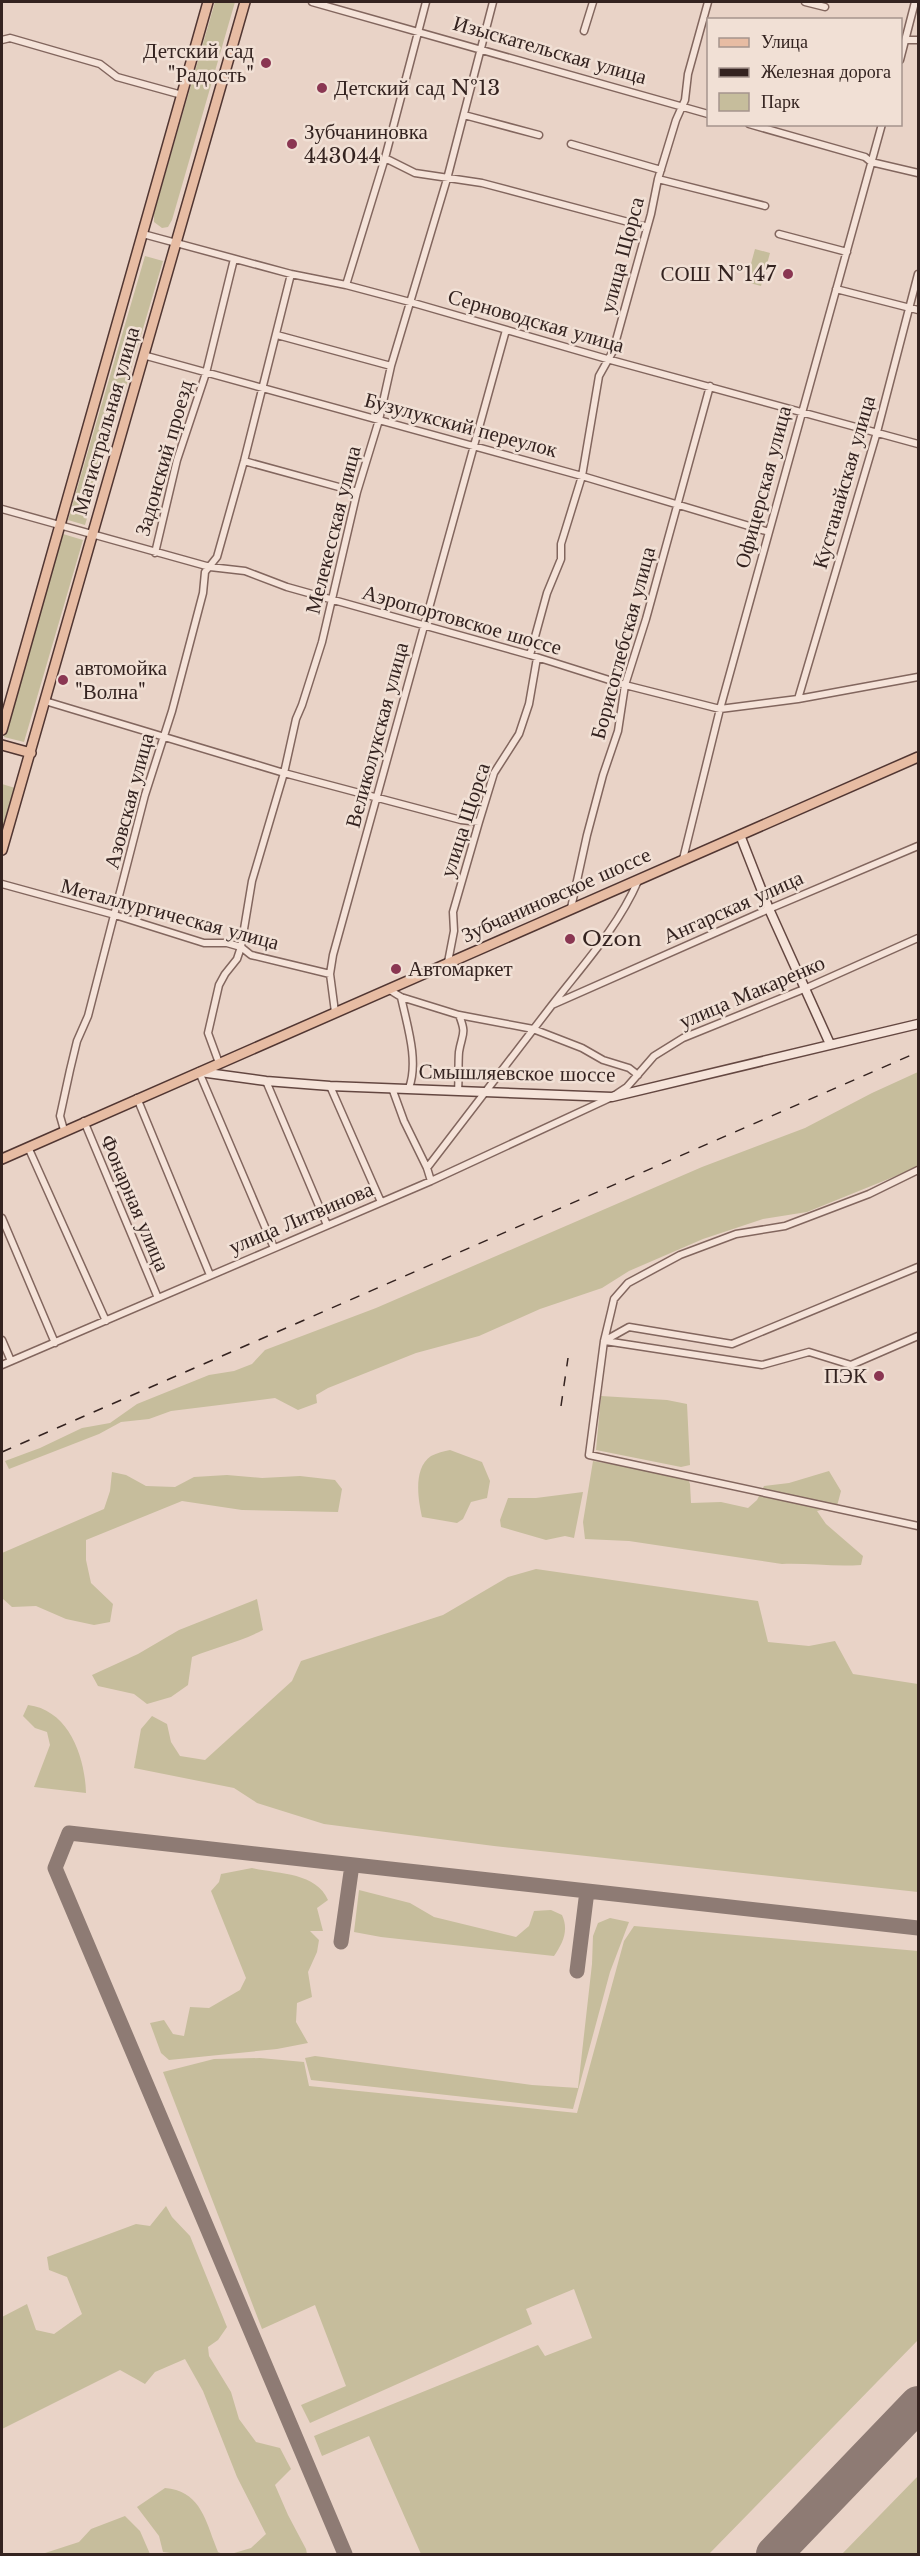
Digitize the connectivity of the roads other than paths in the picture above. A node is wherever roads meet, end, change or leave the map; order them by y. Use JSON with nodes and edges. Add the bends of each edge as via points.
{"nodes":[{"id":1,"x":208,"y":2,"type":"edge"},
{"id":2,"x":245,"y":2,"type":"edge"},
{"id":3,"x":312,"y":2,"type":"edge"},
{"id":4,"x":426,"y":2,"type":"edge"},
{"id":5,"x":493,"y":2,"type":"edge"},
{"id":6,"x":593,"y":2,"type":"edge"},
{"id":7,"x":708,"y":2,"type":"edge"},
{"id":8,"x":806,"y":2,"type":"edge"},
{"id":9,"x":915,"y":2,"type":"edge"},
{"id":10,"x":825,"y":7,"type":"dead end"},
{"id":11,"x":417,"y":30,"type":"junction"},
{"id":12,"x":584,"y":31,"type":"dead end"},
{"id":13,"x":2,"y":40,"type":"edge"},
{"id":14,"x":906,"y":40,"type":"junction"},
{"id":15,"x":918,"y":40,"type":"edge"},
{"id":16,"x":480,"y":48,"type":"junction"},
{"id":17,"x":902,"y":53,"type":"edge"},
{"id":18,"x":182,"y":95,"type":"junction"},
{"id":19,"x":682,"y":107,"type":"junction"},
{"id":20,"x":707,"y":114,"type":"edge"},
{"id":21,"x":464,"y":115,"type":"junction"},
{"id":22,"x":756,"y":126,"type":"edge"},
{"id":23,"x":881,"y":126,"type":"edge"},
{"id":24,"x":539,"y":135,"type":"dead end"},
{"id":25,"x":571,"y":144,"type":"dead end"},
{"id":26,"x":386,"y":158,"type":"junction"},
{"id":27,"x":871,"y":162,"type":"junction"},
{"id":28,"x":661,"y":170,"type":"junction"},
{"id":29,"x":918,"y":173,"type":"edge"},
{"id":30,"x":658,"y":178,"type":"junction"},
{"id":31,"x":447,"y":180,"type":"junction"},
{"id":32,"x":765,"y":206,"type":"dead end"},
{"id":33,"x":647,"y":227,"type":"junction"},
{"id":34,"x":143,"y":234,"type":"junction"},
{"id":35,"x":779,"y":234,"type":"dead end"},
{"id":36,"x":175,"y":243,"type":"junction"},
{"id":37,"x":847,"y":252,"type":"junction"},
{"id":38,"x":234,"y":259,"type":"junction"},
{"id":39,"x":291,"y":274,"type":"junction"},
{"id":40,"x":918,"y":274,"type":"edge"},
{"id":41,"x":346,"y":285,"type":"junction"},
{"id":42,"x":837,"y":289,"type":"junction"},
{"id":43,"x":410,"y":302,"type":"junction"},
{"id":44,"x":909,"y":307,"type":"junction"},
{"id":45,"x":918,"y":310,"type":"edge"},
{"id":46,"x":506,"y":330,"type":"junction"},
{"id":47,"x":277,"y":335,"type":"junction"},
{"id":48,"x":143,"y":356,"type":"junction"},
{"id":49,"x":607,"y":359,"type":"junction"},
{"id":50,"x":391,"y":366,"type":"junction"},
{"id":51,"x":206,"y":373,"type":"junction"},
{"id":52,"x":711,"y":386,"type":"junction"},
{"id":53,"x":263,"y":388,"type":"junction"},
{"id":54,"x":801,"y":411,"type":"junction"},
{"id":55,"x":379,"y":420,"type":"junction"},
{"id":56,"x":877,"y":432,"type":"junction"},
{"id":57,"x":918,"y":444,"type":"edge"},
{"id":58,"x":475,"y":447,"type":"junction"},
{"id":59,"x":244,"y":461,"type":"junction"},
{"id":60,"x":582,"y":476,"type":"junction"},
{"id":61,"x":357,"y":492,"type":"junction"},
{"id":62,"x":676,"y":504,"type":"junction"},
{"id":63,"x":2,"y":509,"type":"edge"},
{"id":64,"x":60,"y":525,"type":"junction"},
{"id":65,"x":769,"y":531,"type":"junction"},
{"id":66,"x":93,"y":534,"type":"junction"},
{"id":67,"x":155,"y":553,"type":"junction"},
{"id":68,"x":210,"y":567,"type":"junction"},
{"id":69,"x":332,"y":599,"type":"junction"},
{"id":70,"x":424,"y":625,"type":"junction"},
{"id":71,"x":530,"y":655,"type":"junction"},
{"id":72,"x":537,"y":658,"type":"junction"},
{"id":73,"x":918,"y":678,"type":"edge"},
{"id":74,"x":625,"y":685,"type":"junction"},
{"id":75,"x":798,"y":699,"type":"junction"},
{"id":76,"x":45,"y":701,"type":"junction"},
{"id":77,"x":720,"y":709,"type":"junction"},
{"id":78,"x":2,"y":730,"type":"edge"},
{"id":79,"x":162,"y":738,"type":"junction"},
{"id":80,"x":2,"y":745,"type":"edge"},
{"id":81,"x":31,"y":753,"type":"junction"},
{"id":82,"x":918,"y":757,"type":"edge"},
{"id":83,"x":284,"y":773,"type":"junction"},
{"id":84,"x":377,"y":798,"type":"junction"},
{"id":85,"x":479,"y":822,"type":"junction"},
{"id":86,"x":740,"y":835,"type":"junction"},
{"id":87,"x":918,"y":846,"type":"edge"},
{"id":88,"x":2,"y":850,"type":"edge"},
{"id":89,"x":682,"y":859,"type":"junction"},
{"id":90,"x":639,"y":878,"type":"junction"},
{"id":91,"x":2,"y":884,"type":"edge"},
{"id":92,"x":571,"y":908,"type":"junction"},
{"id":93,"x":769,"y":909,"type":"junction"},
{"id":94,"x":115,"y":915,"type":"junction"},
{"id":95,"x":918,"y":938,"type":"edge"},
{"id":96,"x":241,"y":947,"type":"junction"},
{"id":97,"x":448,"y":962,"type":"junction"},
{"id":98,"x":330,"y":974,"type":"junction"},
{"id":99,"x":388,"y":988,"type":"junction"},
{"id":100,"x":804,"y":989,"type":"junction"},
{"id":101,"x":401,"y":997,"type":"junction"},
{"id":102,"x":552,"y":1005,"type":"junction"},
{"id":103,"x":334,"y":1012,"type":"junction"},
{"id":104,"x":459,"y":1015,"type":"junction"},
{"id":105,"x":918,"y":1024,"type":"edge"},
{"id":106,"x":533,"y":1029,"type":"junction"},
{"id":107,"x":830,"y":1044,"type":"junction"},
{"id":108,"x":219,"y":1063,"type":"junction"},
{"id":109,"x":199,"y":1072,"type":"junction"},
{"id":110,"x":638,"y":1075,"type":"junction"},
{"id":111,"x":266,"y":1081,"type":"junction"},
{"id":112,"x":330,"y":1086,"type":"junction"},
{"id":113,"x":392,"y":1088,"type":"junction"},
{"id":114,"x":409,"y":1088,"type":"junction"},
{"id":115,"x":458,"y":1091,"type":"junction"},
{"id":116,"x":484,"y":1092,"type":"junction"},
{"id":117,"x":137,"y":1097,"type":"junction"},
{"id":118,"x":612,"y":1097,"type":"junction"},
{"id":119,"x":84,"y":1121,"type":"junction"},
{"id":120,"x":64,"y":1130,"type":"junction"},
{"id":121,"x":28,"y":1147,"type":"junction"},
{"id":122,"x":2,"y":1154,"type":"edge"},
{"id":123,"x":12,"y":1154,"type":"junction"},
{"id":124,"x":2,"y":1159,"type":"edge"},
{"id":125,"x":427,"y":1168,"type":"junction"},
{"id":126,"x":918,"y":1170,"type":"edge"},
{"id":127,"x":431,"y":1181,"type":"junction"},
{"id":128,"x":381,"y":1202,"type":"junction"},
{"id":129,"x":2,"y":1218,"type":"edge"},
{"id":130,"x":327,"y":1225,"type":"junction"},
{"id":131,"x":274,"y":1248,"type":"junction"},
{"id":132,"x":918,"y":1267,"type":"edge"},
{"id":133,"x":210,"y":1275,"type":"junction"},
{"id":134,"x":158,"y":1298,"type":"junction"},
{"id":135,"x":106,"y":1321,"type":"junction"},
{"id":136,"x":918,"y":1336,"type":"edge"},
{"id":137,"x":2,"y":1340,"type":"edge"},
{"id":138,"x":604,"y":1341,"type":"junction"},
{"id":139,"x":55,"y":1343,"type":"junction"},
{"id":140,"x":11,"y":1361,"type":"junction"},
{"id":141,"x":2,"y":1365,"type":"edge"},
{"id":142,"x":918,"y":1526,"type":"edge"}],
"edges":[{"from":1,"to":18,"type":"main road","name":"Магистральная улица"},
{"from":2,"to":36,"type":"main road","name":"Магистральная улица"},
{"from":3,"to":11,"type":"street","name":"Изыскательская улица"},
{"from":4,"to":11,"type":"street"},
{"from":5,"to":16,"type":"street","name":"Мелекесская улица"},
{"from":6,"to":12,"type":"street"},
{"from":7,"to":19,"type":"street","name":"улица Щорса"},
{"from":8,"to":10,"type":"street"},
{"from":9,"to":14,"type":"street"},
{"from":11,"to":16,"type":"street","name":"Изыскательская улица"},
{"from":11,"to":26,"type":"street"},
{"from":13,"to":18,"type":"street","via":[[10,38],[100,64],[117,77]]},
{"from":14,"to":15,"type":"street"},
{"from":14,"to":17,"type":"street"},
{"from":16,"to":19,"type":"street","name":"Изыскательская улица"},
{"from":16,"to":21,"type":"street","name":"Мелекесская улица"},
{"from":18,"to":34,"type":"main road","name":"Магистральная улица"},
{"from":19,"to":20,"type":"street","name":"Изыскательская улица"},
{"from":19,"to":28,"type":"street","name":"улица Щорса"},
{"from":21,"to":24,"type":"street"},
{"from":21,"to":31,"type":"street","name":"Мелекесская улица"},
{"from":22,"to":27,"type":"street"},
{"from":23,"to":27,"type":"street","name":"Офицерская улица"},
{"from":25,"to":28,"type":"street"},
{"from":26,"to":31,"type":"street","via":[[415,173]]},
{"from":26,"to":41,"type":"street"},
{"from":27,"to":29,"type":"street"},
{"from":27,"to":37,"type":"street","name":"Офицерская улица"},
{"from":28,"to":30,"type":"street","name":"улица Щорса"},
{"from":30,"to":32,"type":"street"},
{"from":30,"to":33,"type":"street","name":"улица Щорса"},
{"from":31,"to":33,"type":"street","via":[[482,183]]},
{"from":31,"to":43,"type":"street","name":"Мелекесская улица"},
{"from":33,"to":49,"type":"street","name":"улица Щорса","via":[[613,351]]},
{"from":34,"to":36,"type":"street","name":"Серноводская улица"},
{"from":34,"to":64,"type":"main road","name":"Магистральная улица"},
{"from":35,"to":37,"type":"street"},
{"from":36,"to":38,"type":"street","name":"Серноводская улица"},
{"from":36,"to":48,"type":"main road","name":"Магистральная улица"},
{"from":37,"to":42,"type":"street","name":"Офицерская улица"},
{"from":38,"to":39,"type":"street","name":"Серноводская улица"},
{"from":38,"to":51,"type":"street","name":"Задонский проезд"},
{"from":39,"to":41,"type":"street","name":"Серноводская улица"},
{"from":39,"to":47,"type":"street","name":"Азовская улица"},
{"from":40,"to":44,"type":"street","name":"Кустанайская улица"},
{"from":41,"to":43,"type":"street","name":"Серноводская улица"},
{"from":42,"to":44,"type":"street"},
{"from":42,"to":54,"type":"street","name":"Офицерская улица"},
{"from":43,"to":46,"type":"street","name":"Серноводская улица"},
{"from":43,"to":50,"type":"street","name":"Мелекесская улица"},
{"from":44,"to":45,"type":"street"},
{"from":44,"to":56,"type":"street","name":"Кустанайская улица"},
{"from":46,"to":49,"type":"street","name":"Серноводская улица"},
{"from":46,"to":58,"type":"street","name":"Великолукская улица"},
{"from":47,"to":50,"type":"street"},
{"from":47,"to":53,"type":"street","name":"Азовская улица"},
{"from":48,"to":51,"type":"street","name":"Бузулукский переулок"},
{"from":48,"to":66,"type":"main road","name":"Магистральная улица"},
{"from":49,"to":52,"type":"street","name":"Серноводская улица"},
{"from":49,"to":60,"type":"street","name":"улица Щорса","via":[[599,376]]},
{"from":50,"to":55,"type":"street","name":"Мелекесская улица"},
{"from":51,"to":53,"type":"street","name":"Бузулукский переулок"},
{"from":51,"to":67,"type":"street","name":"Задонский проезд","via":[[177,460]]},
{"from":52,"to":54,"type":"street","name":"Серноводская улица"},
{"from":52,"to":62,"type":"street","name":"Борисоглебская улица"},
{"from":53,"to":55,"type":"street","name":"Бузулукский переулок"},
{"from":53,"to":59,"type":"street","name":"Азовская улица"},
{"from":54,"to":56,"type":"street","name":"Серноводская улица"},
{"from":54,"to":65,"type":"street","name":"Офицерская улица"},
{"from":55,"to":58,"type":"street","name":"Бузулукский переулок"},
{"from":55,"to":61,"type":"street","name":"Мелекесская улица"},
{"from":56,"to":57,"type":"street","name":"Серноводская улица"},
{"from":56,"to":75,"type":"street","name":"Кустанайская улица"},
{"from":58,"to":60,"type":"street","name":"Бузулукский переулок"},
{"from":58,"to":70,"type":"street","name":"Великолукская улица"},
{"from":59,"to":61,"type":"street"},
{"from":59,"to":68,"type":"street","name":"Азовская улица","via":[[217,557]]},
{"from":60,"to":62,"type":"street","name":"Бузулукский переулок"},
{"from":60,"to":71,"type":"street","name":"улица Щорса"},
{"from":61,"to":69,"type":"street","name":"Мелекесская улица"},
{"from":62,"to":65,"type":"street","name":"Бузулукский переулок"},
{"from":62,"to":74,"type":"street","name":"Борисоглебская улица"},
{"from":63,"to":64,"type":"street","name":"Аэропортовское шоссе"},
{"from":64,"to":66,"type":"street","name":"Аэропортовское шоссе"},
{"from":64,"to":78,"type":"main road","name":"Магистральная улица"},
{"from":65,"to":77,"type":"street","name":"Офицерская улица"},
{"from":66,"to":67,"type":"street","name":"Аэропортовское шоссе"},
{"from":66,"to":76,"type":"main road","name":"Магистральная улица"},
{"from":67,"to":68,"type":"street","name":"Аэропортовское шоссе"},
{"from":68,"to":69,"type":"street","name":"Аэропортовское шоссе","via":[[245,571]]},
{"from":68,"to":79,"type":"street","name":"Азовская улица","via":[[205,572],[203,593]]},
{"from":69,"to":70,"type":"street","name":"Аэропортовское шоссе"},
{"from":69,"to":83,"type":"street","name":"Мелекесская улица"},
{"from":70,"to":71,"type":"street","name":"Аэропортовское шоссе"},
{"from":70,"to":84,"type":"street","name":"Великолукская улица"},
{"from":71,"to":72,"type":"street","name":"Аэропортовское шоссе"},
{"from":72,"to":74,"type":"street","name":"Аэропортовское шоссе"},
{"from":72,"to":85,"type":"street","name":"улица Щорса","via":[[519,734],[494,773]]},
{"from":73,"to":75,"type":"street","name":"Аэропортовское шоссе"},
{"from":74,"to":77,"type":"street","name":"Аэропортовское шоссе"},
{"from":74,"to":92,"type":"street","name":"Борисоглебская улица","via":[[618,732],[603,775]]},
{"from":75,"to":77,"type":"street","name":"Аэропортовское шоссе"},
{"from":76,"to":79,"type":"street"},
{"from":76,"to":81,"type":"main road","name":"Магистральная улица"},
{"from":77,"to":89,"type":"street","name":"Офицерская улица"},
{"from":79,"to":83,"type":"street"},
{"from":79,"to":94,"type":"street","name":"Азовская улица"},
{"from":80,"to":81,"type":"main road"},
{"from":81,"to":88,"type":"main road","name":"Магистральная улица"},
{"from":82,"to":86,"type":"main road","name":"Зубчаниновское шоссе"},
{"from":83,"to":84,"type":"street"},
{"from":83,"to":96,"type":"street","name":"Мелекесская улица","via":[[252,881]]},
{"from":84,"to":85,"type":"street"},
{"from":84,"to":98,"type":"street","name":"Великолукская улица"},
{"from":85,"to":97,"type":"street","name":"улица Щорса","via":[[453,912]]},
{"from":86,"to":89,"type":"main road","name":"Зубчаниновское шоссе"},
{"from":86,"to":93,"type":"street"},
{"from":87,"to":93,"type":"street","name":"Ангарская улица"},
{"from":89,"to":90,"type":"main road","name":"Зубчаниновское шоссе"},
{"from":90,"to":92,"type":"main road","name":"Зубчаниновское шоссе"},
{"from":90,"to":102,"type":"street","via":[[630,901],[604,940]]},
{"from":91,"to":94,"type":"street","name":"Металлургическая улица"},
{"from":92,"to":97,"type":"main road","name":"Зубчаниновское шоссе"},
{"from":93,"to":100,"type":"street"},
{"from":93,"to":102,"type":"street","name":"Ангарская улица"},
{"from":94,"to":96,"type":"street","name":"Металлургическая улица","via":[[204,943]]},
{"from":94,"to":120,"type":"street","name":"Азовская улица","via":[[70,1070],[60,1116]]},
{"from":95,"to":100,"type":"street","name":"улица Макаренко"},
{"from":96,"to":98,"type":"street","name":"Металлургическая улица","via":[[252,955]]},
{"from":96,"to":108,"type":"street","name":"Мелекесская улица","via":[[219,985],[208,1033]]},
{"from":97,"to":99,"type":"main road","name":"Зубчаниновское шоссе"},
{"from":98,"to":103,"type":"street","name":"Великолукская улица"},
{"from":99,"to":101,"type":"street"},
{"from":99,"to":103,"type":"main road","name":"Зубчаниновское шоссе"},
{"from":100,"to":107,"type":"street"},
{"from":100,"to":110,"type":"street","name":"улица Макаренко","via":[[683,1038],[654,1056]]},
{"from":101,"to":104,"type":"street"},
{"from":101,"to":114,"type":"street","via":[[412,1058]]},
{"from":102,"to":106,"type":"street","name":"Ангарская улица"},
{"from":103,"to":108,"type":"main road","name":"Зубчаниновское шоссе"},
{"from":104,"to":106,"type":"street"},
{"from":104,"to":115,"type":"street","via":[[464,1029]]},
{"from":105,"to":107,"type":"street","name":"Смышляевское шоссе"},
{"from":106,"to":110,"type":"street"},
{"from":106,"to":116,"type":"street","name":"Ангарская улица"},
{"from":107,"to":118,"type":"street","name":"Смышляевское шоссе"},
{"from":108,"to":109,"type":"main road","name":"Зубчаниновское шоссе"},
{"from":109,"to":111,"type":"street","name":"Смышляевское шоссе"},
{"from":109,"to":117,"type":"main road","name":"Зубчаниновское шоссе"},
{"from":109,"to":131,"type":"street"},
{"from":110,"to":118,"type":"street","name":"улица Макаренко"},
{"from":111,"to":112,"type":"street","name":"Смышляевское шоссе"},
{"from":111,"to":130,"type":"street"},
{"from":112,"to":113,"type":"street","name":"Смышляевское шоссе"},
{"from":112,"to":128,"type":"street"},
{"from":113,"to":114,"type":"street","name":"Смышляевское шоссе"},
{"from":113,"to":125,"type":"street"},
{"from":114,"to":115,"type":"street","name":"Смышляевское шоссе"},
{"from":115,"to":116,"type":"street","name":"Смышляевское шоссе"},
{"from":116,"to":118,"type":"street","name":"Смышляевское шоссе"},
{"from":116,"to":125,"type":"street","name":"Ангарская улица"},
{"from":117,"to":119,"type":"main road","name":"Зубчаниновское шоссе"},
{"from":117,"to":133,"type":"street"},
{"from":118,"to":127,"type":"street","name":"улица Литвинова"},
{"from":119,"to":120,"type":"main road","name":"Зубчаниновское шоссе"},
{"from":119,"to":134,"type":"street","name":"Фонарная улица"},
{"from":120,"to":121,"type":"main road","name":"Зубчаниновское шоссе"},
{"from":121,"to":123,"type":"main road","name":"Зубчаниновское шоссе"},
{"from":121,"to":135,"type":"street"},
{"from":122,"to":123,"type":"main road","name":"Зубчаниновское шоссе"},
{"from":123,"to":124,"type":"main road","name":"Зубчаниновское шоссе"},
{"from":125,"to":127,"type":"street"},
{"from":126,"to":138,"type":"street","via":[[869,1194],[785,1226],[736,1234],[680,1256],[628,1283],[614,1299]]},
{"from":127,"to":128,"type":"street","name":"улица Литвинова"},
{"from":128,"to":130,"type":"street","name":"улица Литвинова"},
{"from":129,"to":139,"type":"street"},
{"from":130,"to":131,"type":"street","name":"улица Литвинова"},
{"from":131,"to":133,"type":"street","name":"улица Литвинова"},
{"from":132,"to":138,"type":"street","via":[[732,1344],[629,1327]]},
{"from":133,"to":134,"type":"street","name":"улица Литвинова"},
{"from":134,"to":135,"type":"street","name":"улица Литвинова"},
{"from":135,"to":139,"type":"street","name":"улица Литвинова"},
{"from":136,"to":138,"type":"street","via":[[850,1365],[809,1352],[762,1365]]},
{"from":137,"to":140,"type":"street"},
{"from":138,"to":142,"type":"street","via":[[590,1455]]},
{"from":139,"to":140,"type":"street","name":"улица Литвинова"},
{"from":140,"to":141,"type":"street","name":"улица Литвинова"}]}
